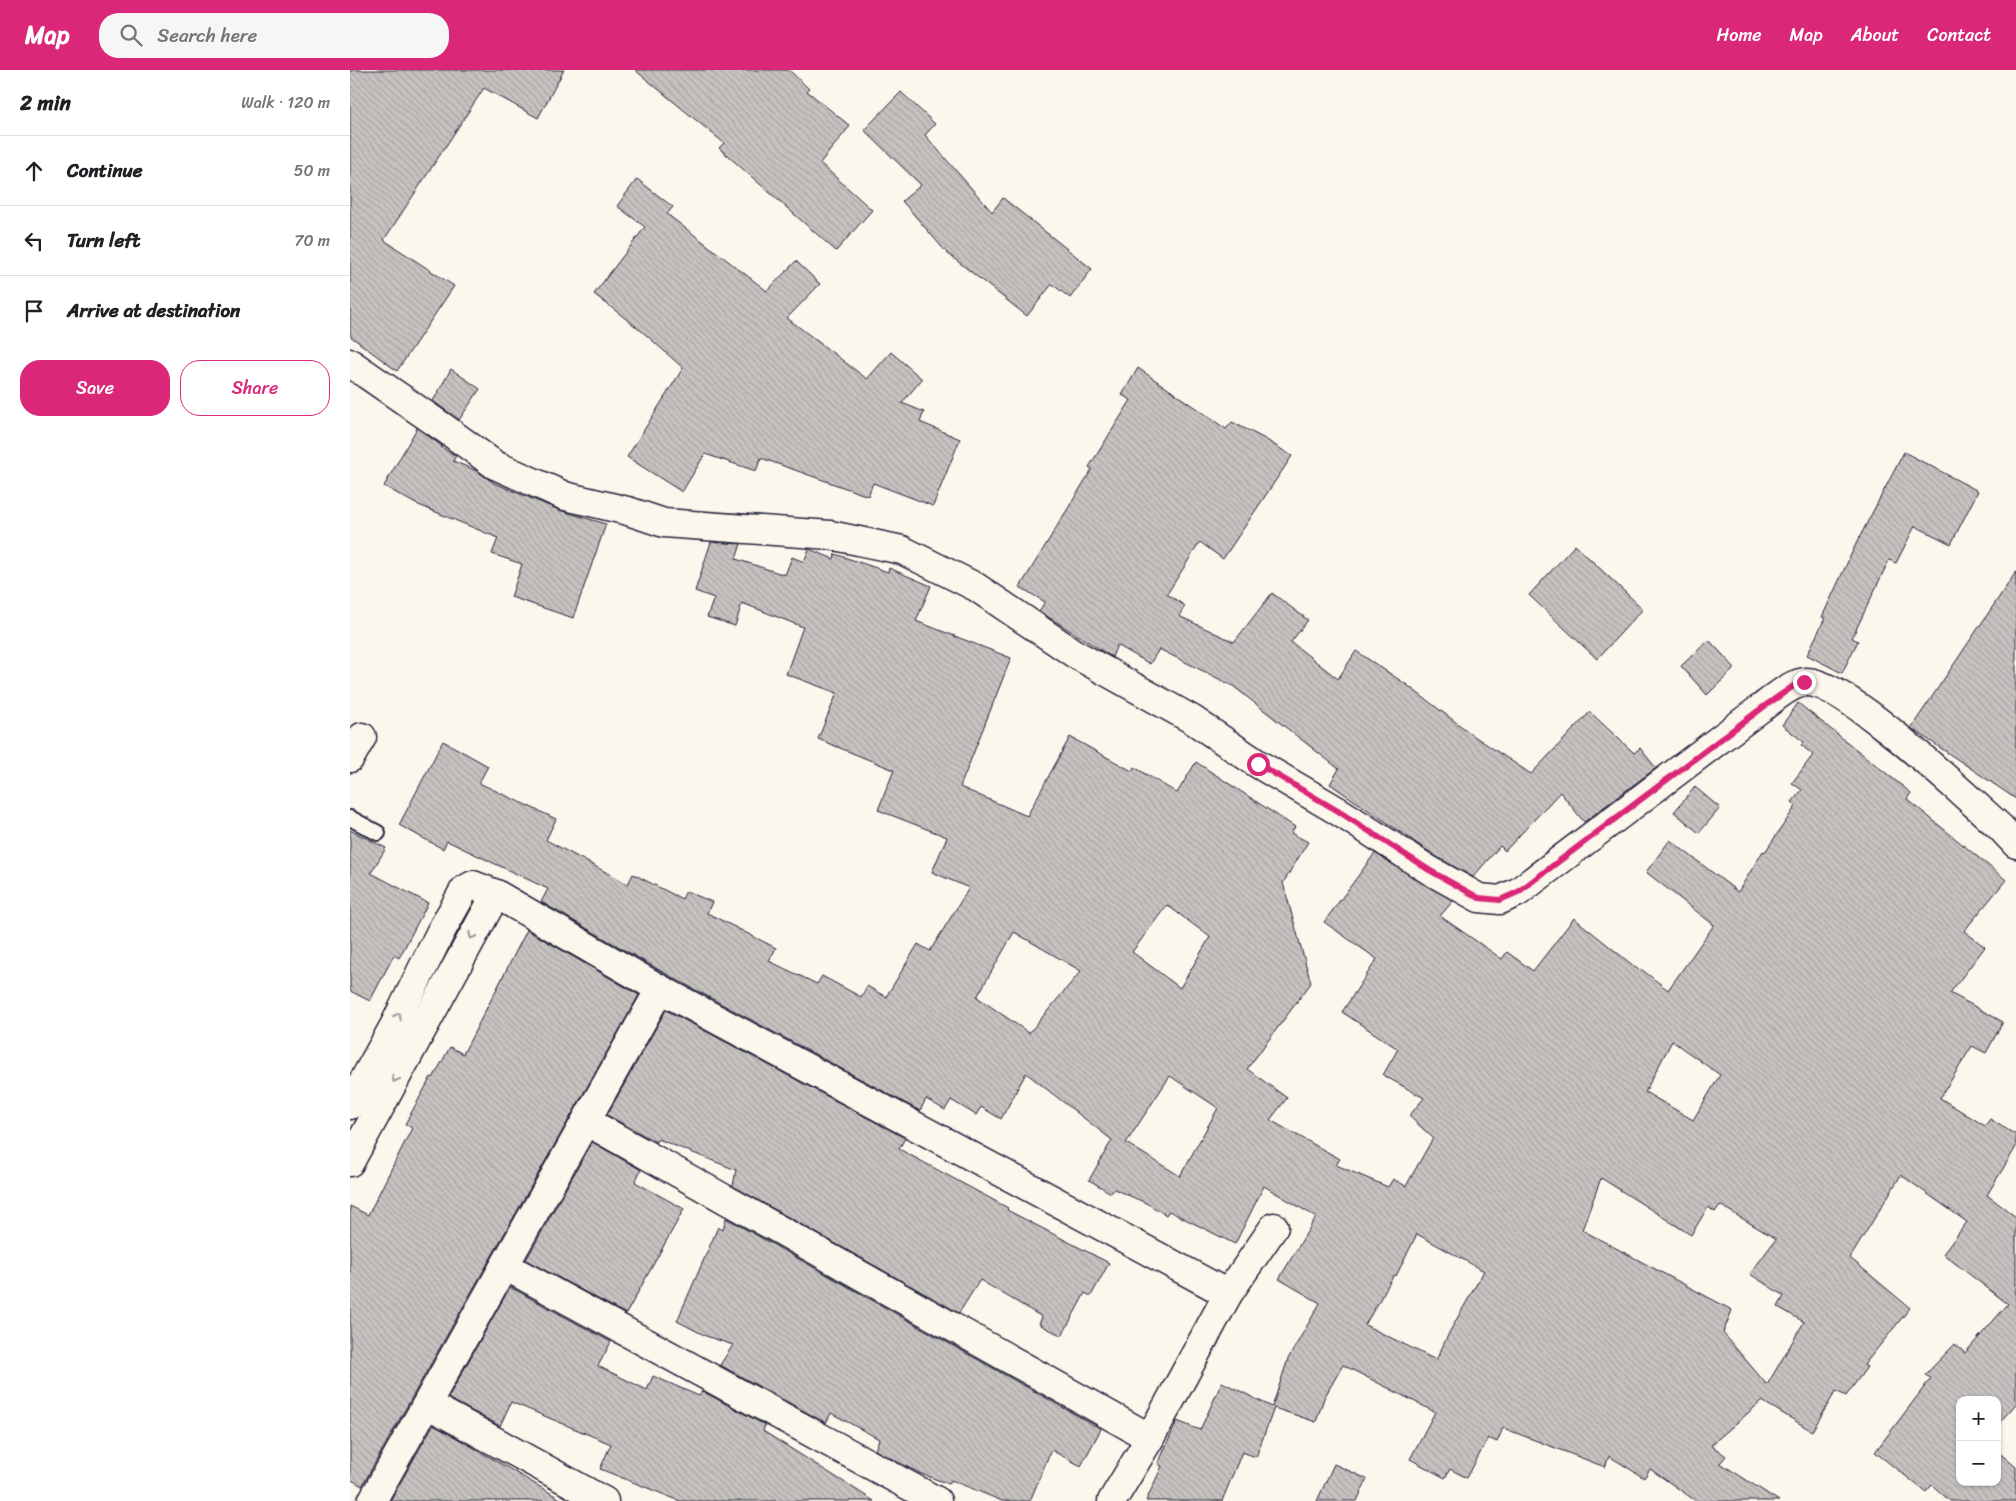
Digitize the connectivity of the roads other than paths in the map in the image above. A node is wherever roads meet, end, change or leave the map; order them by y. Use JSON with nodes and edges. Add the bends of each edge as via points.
{"nodes":[{"id":1,"x":350,"y":362,"type":"edge"},
{"id":2,"x":350,"y":818,"type":"edge"},
{"id":3,"x":378,"y":833,"type":"dead end"},
{"id":4,"x":2016,"y":844,"type":"edge"},
{"id":5,"x":496,"y":894,"type":"junction"},
{"id":6,"x":660,"y":989,"type":"junction"},
{"id":7,"x":350,"y":1105,"type":"edge"},
{"id":8,"x":586,"y":1120,"type":"junction"},
{"id":9,"x":350,"y":1162,"type":"edge"},
{"id":10,"x":1274,"y":1227,"type":"dead end"},
{"id":11,"x":505,"y":1266,"type":"junction"},
{"id":12,"x":1228,"y":1294,"type":"junction"},
{"id":13,"x":427,"y":1404,"type":"junction"},
{"id":14,"x":1150,"y":1438,"type":"junction"},
{"id":15,"x":372,"y":1501,"type":"edge"},
{"id":16,"x":604,"y":1501,"type":"edge"},
{"id":17,"x":937,"y":1501,"type":"edge"},
{"id":18,"x":1112,"y":1501,"type":"edge"}],
"edges":[{"from":1,"to":4,"type":"street","via":[[495,465],[565,496],[664,523],[830,535],[902,550],[976,587],[1075,654],[1193,720],[1258,764],[1479,898],[1500,900],[1518,892],[1762,708],[1804,682],[1815,682],[1828,688],[1871,715]]},
{"from":2,"to":3,"type":"lane"},
{"from":5,"to":6,"type":"street"},
{"from":7,"to":5,"type":"street","one_way":true,"via":[[464,890],[473,885]]},
{"from":5,"to":9,"type":"street","one_way":true},
{"from":6,"to":8,"type":"street"},
{"from":6,"to":12,"type":"street"},
{"from":8,"to":11,"type":"street"},
{"from":8,"to":14,"type":"street"},
{"from":10,"to":12,"type":"street"},
{"from":11,"to":13,"type":"street"},
{"from":11,"to":17,"type":"street"},
{"from":12,"to":14,"type":"street"},
{"from":13,"to":15,"type":"street"},
{"from":13,"to":16,"type":"street"},
{"from":14,"to":18,"type":"street"}]}
